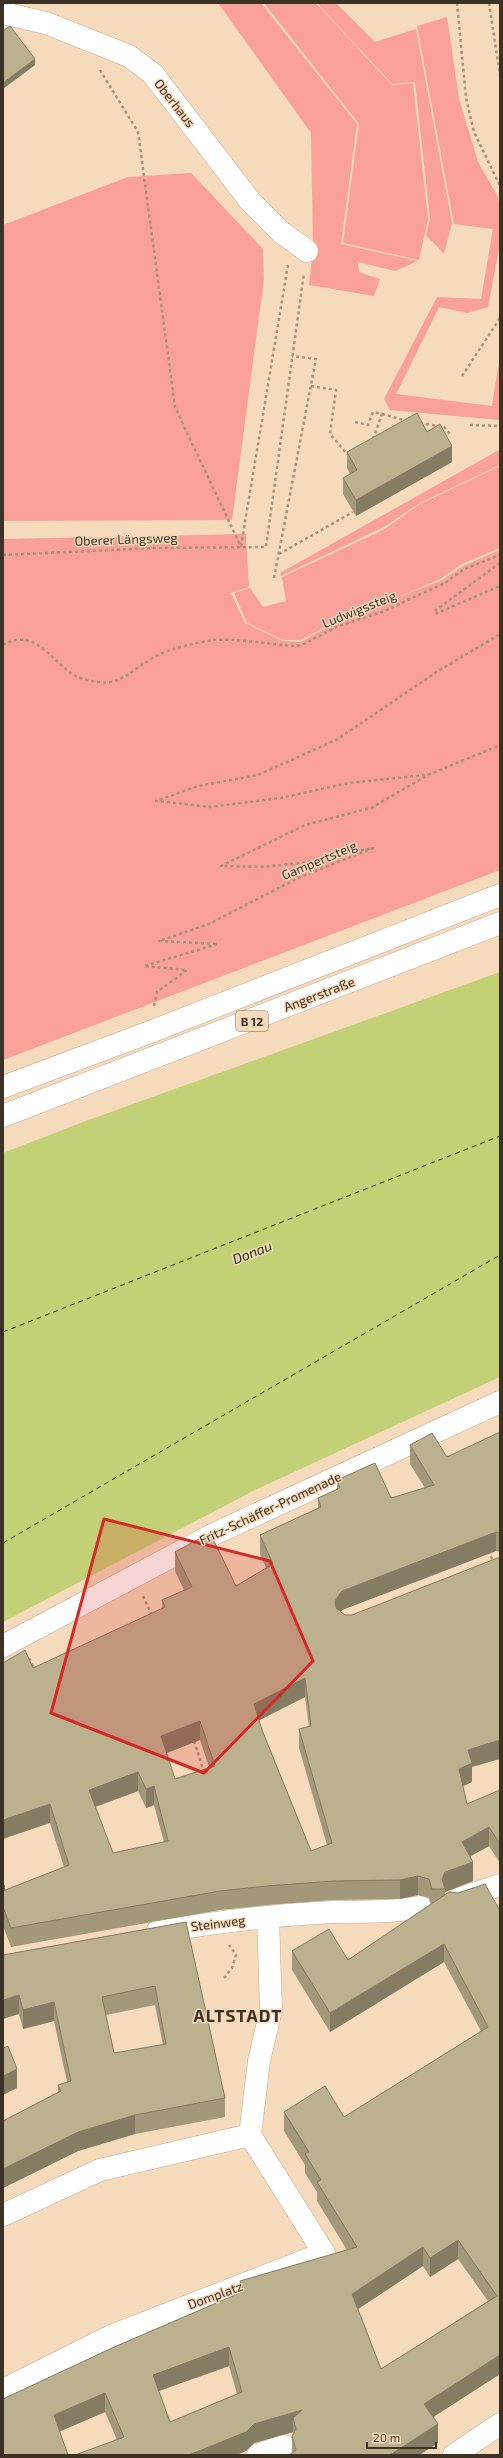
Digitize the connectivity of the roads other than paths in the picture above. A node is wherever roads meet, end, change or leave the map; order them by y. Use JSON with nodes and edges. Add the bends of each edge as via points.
{"nodes":[{"id":1,"x":3,"y":13,"type":"edge"},
{"id":2,"x":300,"y":247,"type":"road end"},
{"id":3,"x":500,"y":895,"type":"edge"},
{"id":4,"x":500,"y":923,"type":"edge"},
{"id":5,"x":3,"y":1087,"type":"edge"},
{"id":6,"x":3,"y":1116,"type":"edge"},
{"id":7,"x":500,"y":1402,"type":"edge"},
{"id":8,"x":11,"y":1642,"type":"edge"},
{"id":9,"x":500,"y":1886,"type":"edge"},
{"id":10,"x":454,"y":1900,"type":"edge"},
{"id":11,"x":411,"y":1909,"type":"dead end"},
{"id":12,"x":268,"y":1917,"type":"junction"},
{"id":13,"x":139,"y":1936,"type":"edge"},
{"id":14,"x":250,"y":2135,"type":"junction"},
{"id":15,"x":3,"y":2215,"type":"edge"},
{"id":16,"x":3,"y":2390,"type":"edge"},
{"id":17,"x":500,"y":2424,"type":"edge"},
{"id":18,"x":284,"y":2446,"type":"dead end"},
{"id":19,"x":258,"y":2455,"type":"edge"},
{"id":20,"x":454,"y":2455,"type":"edge"}],
"edges":[{"from":1,"to":2,"type":"street","name":"Oberhaus","via":[[46,22],[129,56],[153,74],[250,201]]},
{"from":3,"to":5,"type":"street","name":"Angerstraße","number":"B 12"},
{"from":4,"to":6,"type":"street","name":"Angerstraße","number":"B 12"},
{"from":7,"to":8,"type":"street","name":"Fritz-Schäffer-Promenade","via":[[214,1534]]},
{"from":9,"to":10,"type":"street"},
{"from":11,"to":12,"type":"street","name":"Steinweg"},
{"from":12,"to":13,"type":"street","name":"Steinweg"},
{"from":12,"to":14,"type":"street","via":[[271,2010],[259,2060]]},
{"from":14,"to":15,"type":"street","via":[[100,2170]]},
{"from":14,"to":16,"type":"street","name":"Domplatz","via":[[324,2253],[111,2336]]},
{"from":17,"to":20,"type":"street"},
{"from":18,"to":19,"type":"street"}]}
